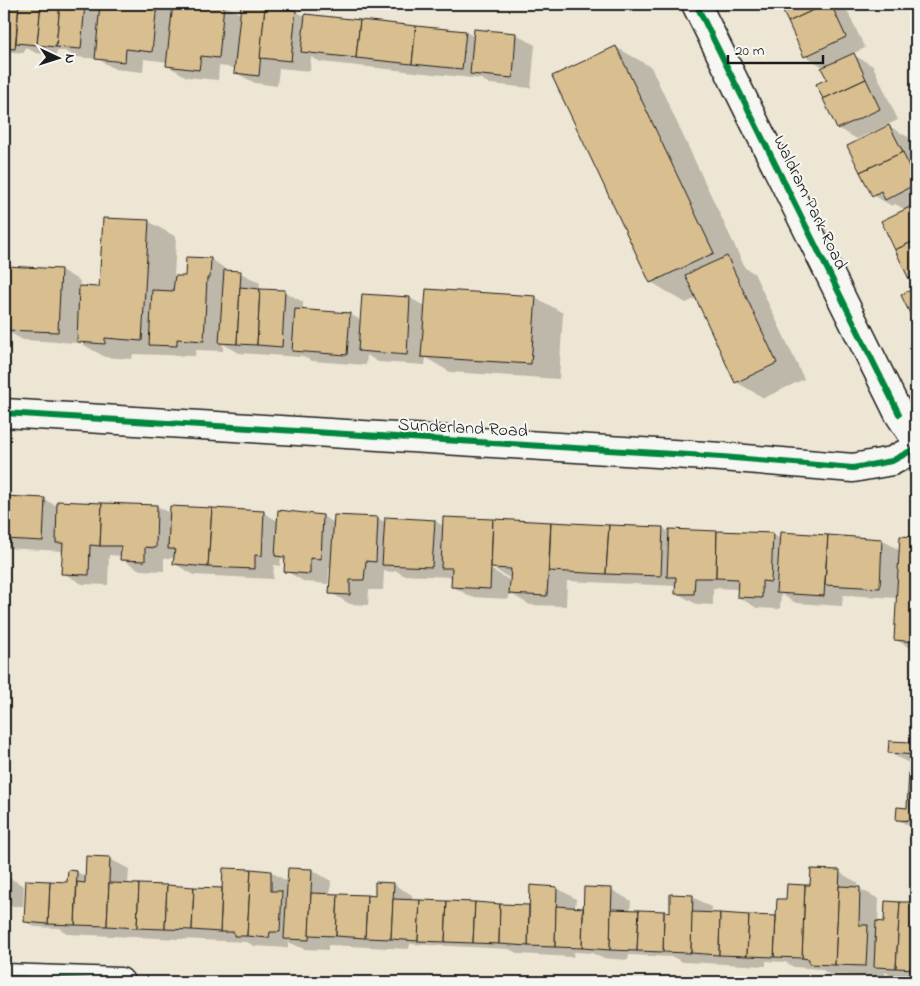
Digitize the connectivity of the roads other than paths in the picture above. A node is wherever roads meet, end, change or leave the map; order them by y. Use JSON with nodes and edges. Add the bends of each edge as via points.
{"nodes":[{"id":1,"x":696,"y":4,"type":"edge"},
{"id":2,"x":4,"y":413,"type":"edge"},
{"id":3,"x":916,"y":440,"type":"edge"},
{"id":4,"x":916,"y":448,"type":"edge"},
{"id":5,"x":4,"y":978,"type":"edge"},
{"id":6,"x":120,"y":982,"type":"edge"}],
"edges":[{"from":1,"to":3,"type":"main road","name":"Waldram Park Road","via":[[899,414]]},
{"from":2,"to":4,"type":"main road","name":"Sunderland Road","via":[[722,457],[853,468],[892,461]]},
{"from":5,"to":6,"type":"main road"}]}
